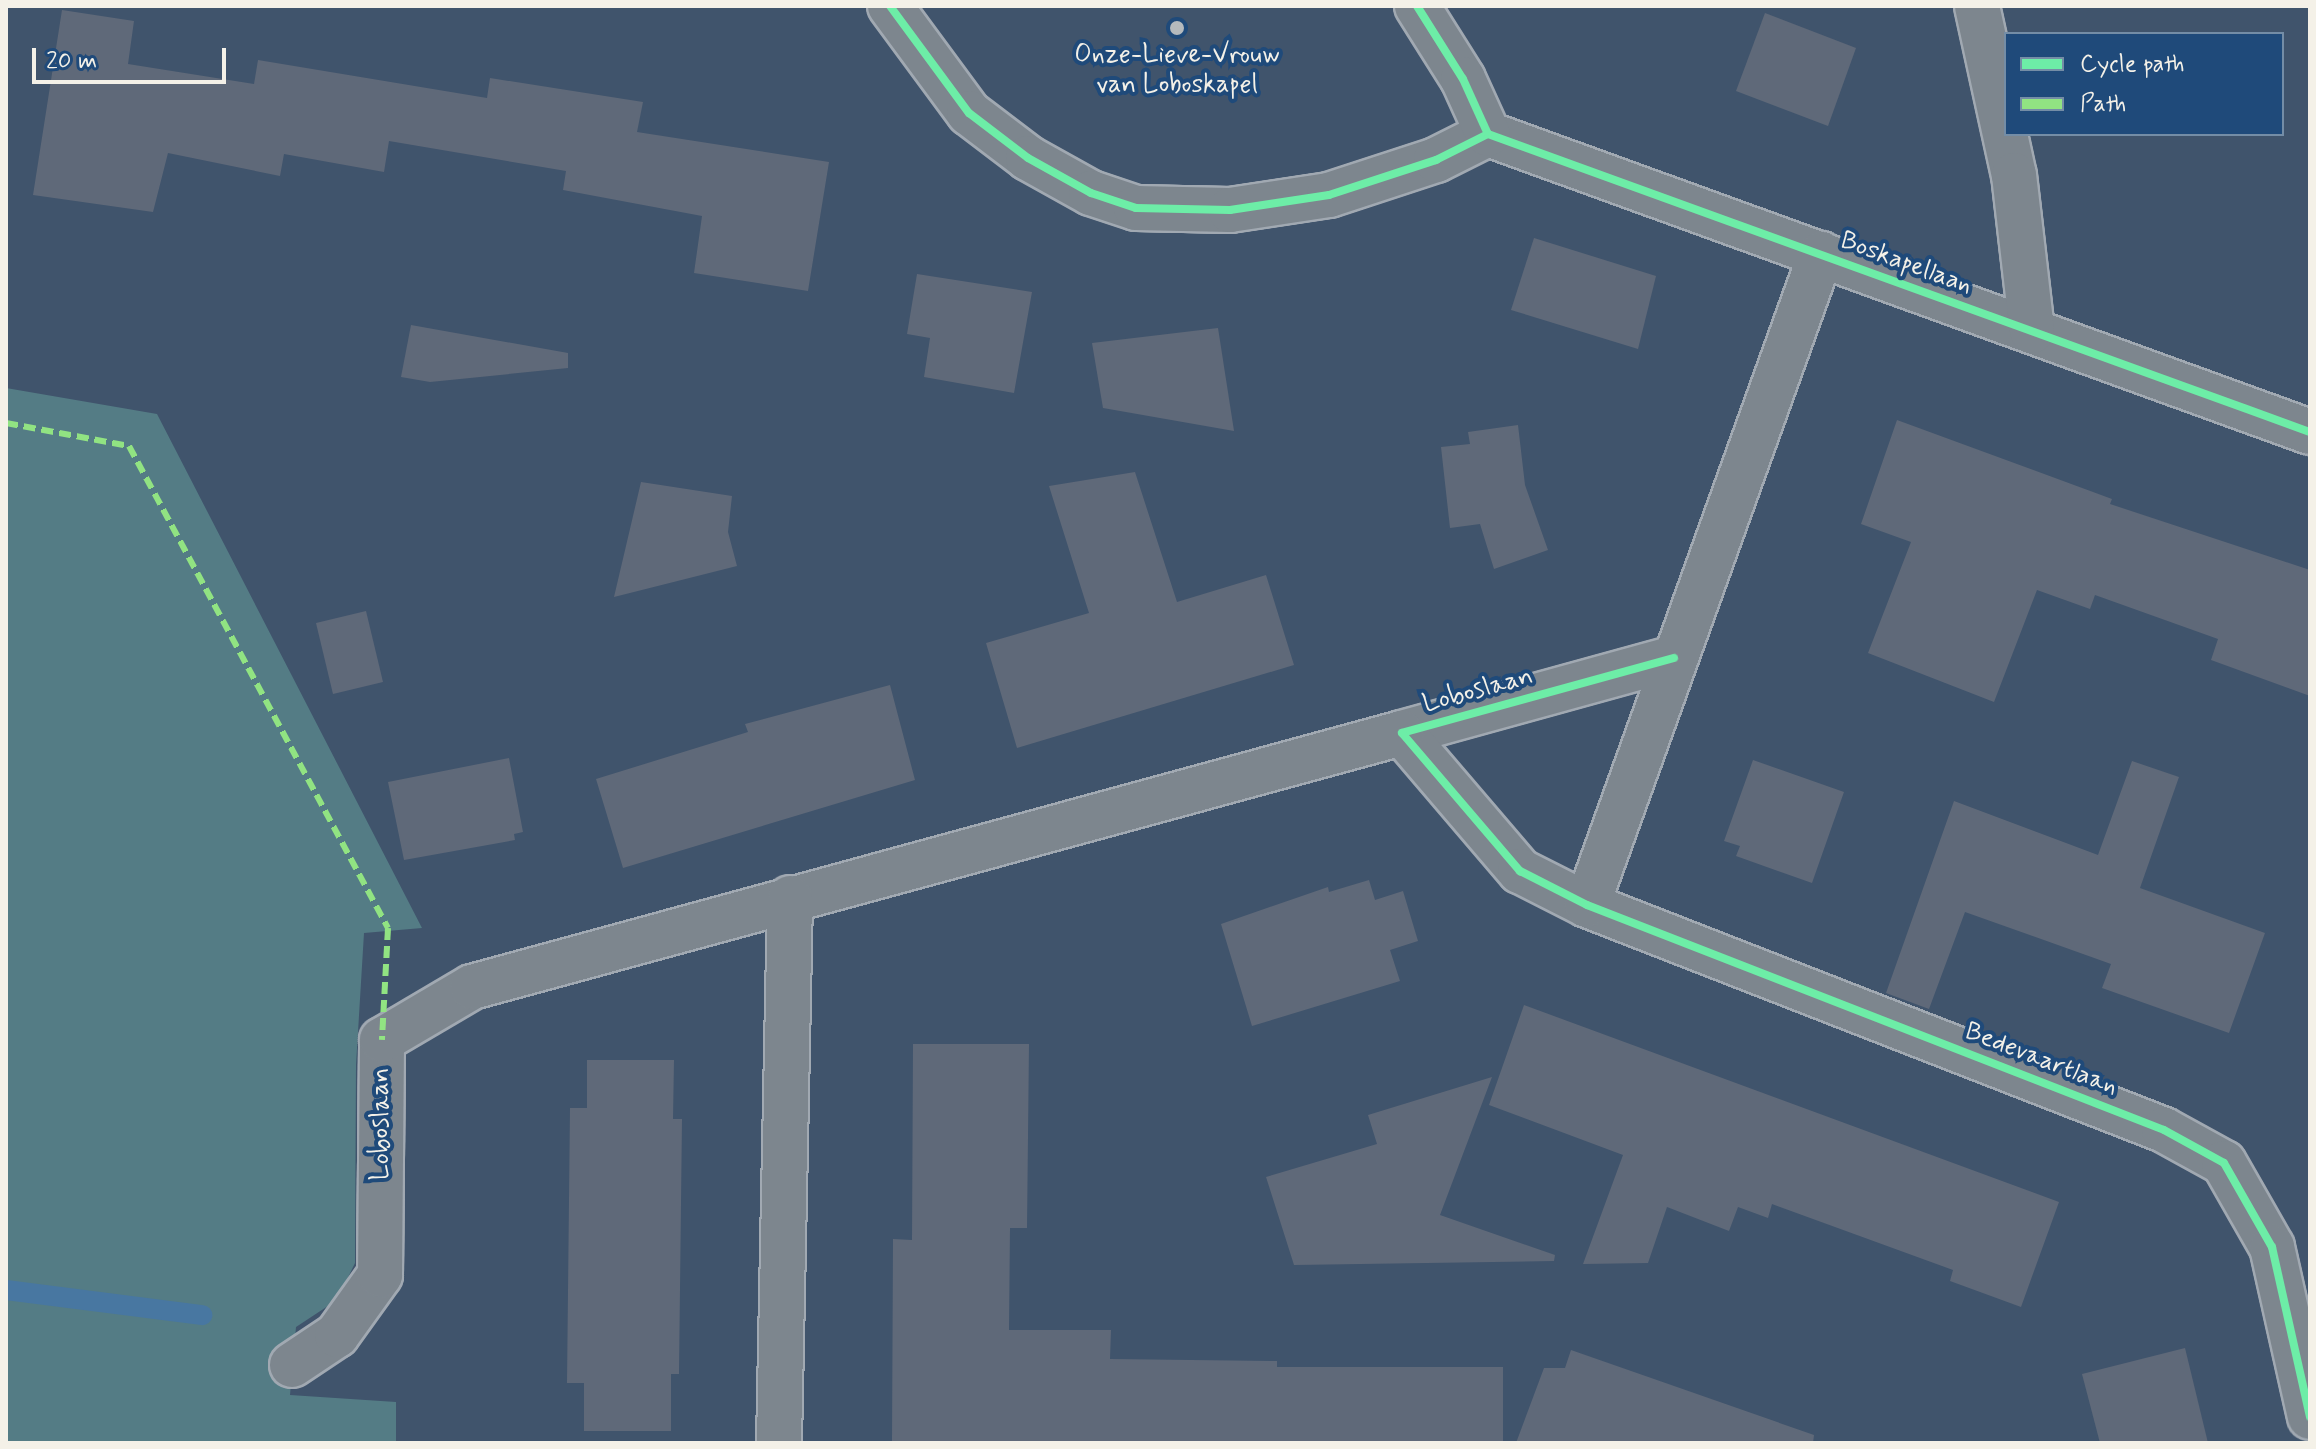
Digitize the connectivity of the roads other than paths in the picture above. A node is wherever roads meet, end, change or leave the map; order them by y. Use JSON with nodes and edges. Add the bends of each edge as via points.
{"nodes":[{"id":1,"x":890,"y":6,"type":"edge"},
{"id":2,"x":1417,"y":6,"type":"edge"},
{"id":3,"x":1977,"y":6,"type":"edge"},
{"id":4,"x":2004,"y":129,"type":"edge"},
{"id":5,"x":1488,"y":134,"type":"junction"},
{"id":6,"x":2005,"y":136,"type":"edge"},
{"id":7,"x":1821,"y":254,"type":"junction"},
{"id":8,"x":2032,"y":331,"type":"junction"},
{"id":9,"x":2310,"y":432,"type":"edge"},
{"id":10,"x":1674,"y":658,"type":"junction"},
{"id":11,"x":1402,"y":733,"type":"junction"},
{"id":12,"x":790,"y":898,"type":"junction"},
{"id":13,"x":1587,"y":905,"type":"junction"},
{"id":14,"x":292,"y":1365,"type":"dead end"},
{"id":15,"x":2310,"y":1417,"type":"edge"},
{"id":16,"x":779,"y":1443,"type":"edge"}],
"edges":[{"from":1,"to":5,"type":"street","via":[[969,113],[1028,158],[1091,193],[1136,208],[1230,210],[1329,195],[1436,160]]},
{"from":2,"to":5,"type":"street","via":[[1463,79]]},
{"from":3,"to":4,"type":"street"},
{"from":5,"to":7,"type":"street","name":"Boskapellaan"},
{"from":6,"to":8,"type":"street"},
{"from":7,"to":8,"type":"street","name":"Boskapellaan"},
{"from":7,"to":10,"type":"street"},
{"from":8,"to":9,"type":"street","name":"Boskapellaan"},
{"from":10,"to":11,"type":"street","name":"Loboslaan"},
{"from":10,"to":13,"type":"street"},
{"from":11,"to":12,"type":"street","name":"Loboslaan"},
{"from":11,"to":13,"type":"street","name":"Loboslaan","via":[[1520,871]]},
{"from":12,"to":14,"type":"street","name":"Loboslaan","via":[[472,987],[382,1040],[380,1275],[337,1335]]},
{"from":12,"to":16,"type":"street"},
{"from":13,"to":15,"type":"street","name":"Bedevaartlaan","via":[[2164,1130],[2224,1163],[2272,1247]]}]}
